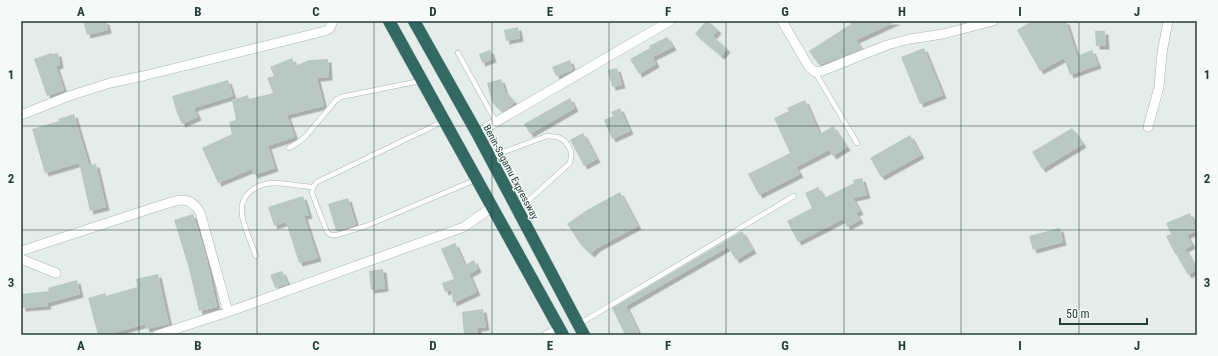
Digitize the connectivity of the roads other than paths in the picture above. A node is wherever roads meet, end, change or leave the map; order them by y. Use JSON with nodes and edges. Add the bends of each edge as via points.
{"nodes":[{"id":1,"x":333,"y":21,"type":"edge"},
{"id":2,"x":389,"y":21,"type":"edge"},
{"id":3,"x":414,"y":21,"type":"edge"},
{"id":4,"x":670,"y":21,"type":"edge"},
{"id":5,"x":782,"y":21,"type":"edge"},
{"id":6,"x":993,"y":21,"type":"edge"},
{"id":7,"x":1168,"y":21,"type":"edge"},
{"id":8,"x":458,"y":53,"type":"dead end"},
{"id":9,"x":815,"y":72,"type":"junction"},
{"id":10,"x":422,"y":81,"type":"junction"},
{"id":11,"x":21,"y":115,"type":"edge"},
{"id":12,"x":444,"y":121,"type":"junction"},
{"id":13,"x":496,"y":122,"type":"junction"},
{"id":14,"x":1148,"y":127,"type":"dead end"},
{"id":15,"x":477,"y":133,"type":"junction"},
{"id":16,"x":857,"y":143,"type":"dead end"},
{"id":17,"x":289,"y":148,"type":"dead end"},
{"id":18,"x":490,"y":158,"type":"junction"},
{"id":19,"x":476,"y":179,"type":"junction"},
{"id":20,"x":313,"y":187,"type":"junction"},
{"id":21,"x":794,"y":196,"type":"dead end"},
{"id":22,"x":492,"y":207,"type":"junction"},
{"id":23,"x":517,"y":210,"type":"junction"},
{"id":24,"x":21,"y":251,"type":"edge"},
{"id":25,"x":256,"y":256,"type":"dead end"},
{"id":26,"x":21,"y":259,"type":"edge"},
{"id":27,"x":56,"y":273,"type":"dead end"},
{"id":28,"x":228,"y":312,"type":"junction"},
{"id":29,"x":578,"y":324,"type":"junction"},
{"id":30,"x":561,"y":332,"type":"edge"},
{"id":31,"x":157,"y":335,"type":"edge"},
{"id":32,"x":547,"y":335,"type":"edge"},
{"id":33,"x":584,"y":335,"type":"edge"}],
"edges":[{"from":1,"to":11,"type":"street","via":[[330,28],[325,31],[110,83]]},
{"from":2,"to":10,"type":"highway"},
{"from":3,"to":15,"type":"highway","name":"Benin-Sagamu Expressway"},
{"from":4,"to":13,"type":"street"},
{"from":5,"to":9,"type":"street","via":[[809,67]]},
{"from":6,"to":9,"type":"street","via":[[888,45]]},
{"from":7,"to":14,"type":"street","via":[[1159,87]]},
{"from":8,"to":13,"type":"lane"},
{"from":9,"to":16,"type":"lane"},
{"from":10,"to":12,"type":"highway"},
{"from":10,"to":17,"type":"lane","via":[[341,97],[306,136]]},
{"from":12,"to":19,"type":"highway"},
{"from":12,"to":20,"type":"lane","via":[[317,182]]},
{"from":13,"to":15,"type":"street"},
{"from":15,"to":18,"type":"highway","name":"Benin-Sagamu Expressway"},
{"from":18,"to":23,"type":"highway","name":"Benin-Sagamu Expressway"},
{"from":18,"to":23,"type":"lane","via":[[547,136],[565,141],[571,151],[570,163]]},
{"from":19,"to":20,"type":"lane","via":[[366,226],[337,235],[327,232],[312,194]]},
{"from":19,"to":22,"type":"highway"},
{"from":20,"to":25,"type":"lane","via":[[275,183],[254,189],[245,195],[242,215]]},
{"from":21,"to":29,"type":"lane"},
{"from":22,"to":28,"type":"street","via":[[464,227]]},
{"from":22,"to":30,"type":"highway"},
{"from":23,"to":29,"type":"highway","name":"Benin-Sagamu Expressway"},
{"from":24,"to":28,"type":"street","via":[[184,199],[196,206],[200,212]]},
{"from":26,"to":27,"type":"street"},
{"from":28,"to":31,"type":"street"},
{"from":29,"to":33,"type":"highway","name":"Benin-Sagamu Expressway"},
{"from":30,"to":32,"type":"street"}]}
